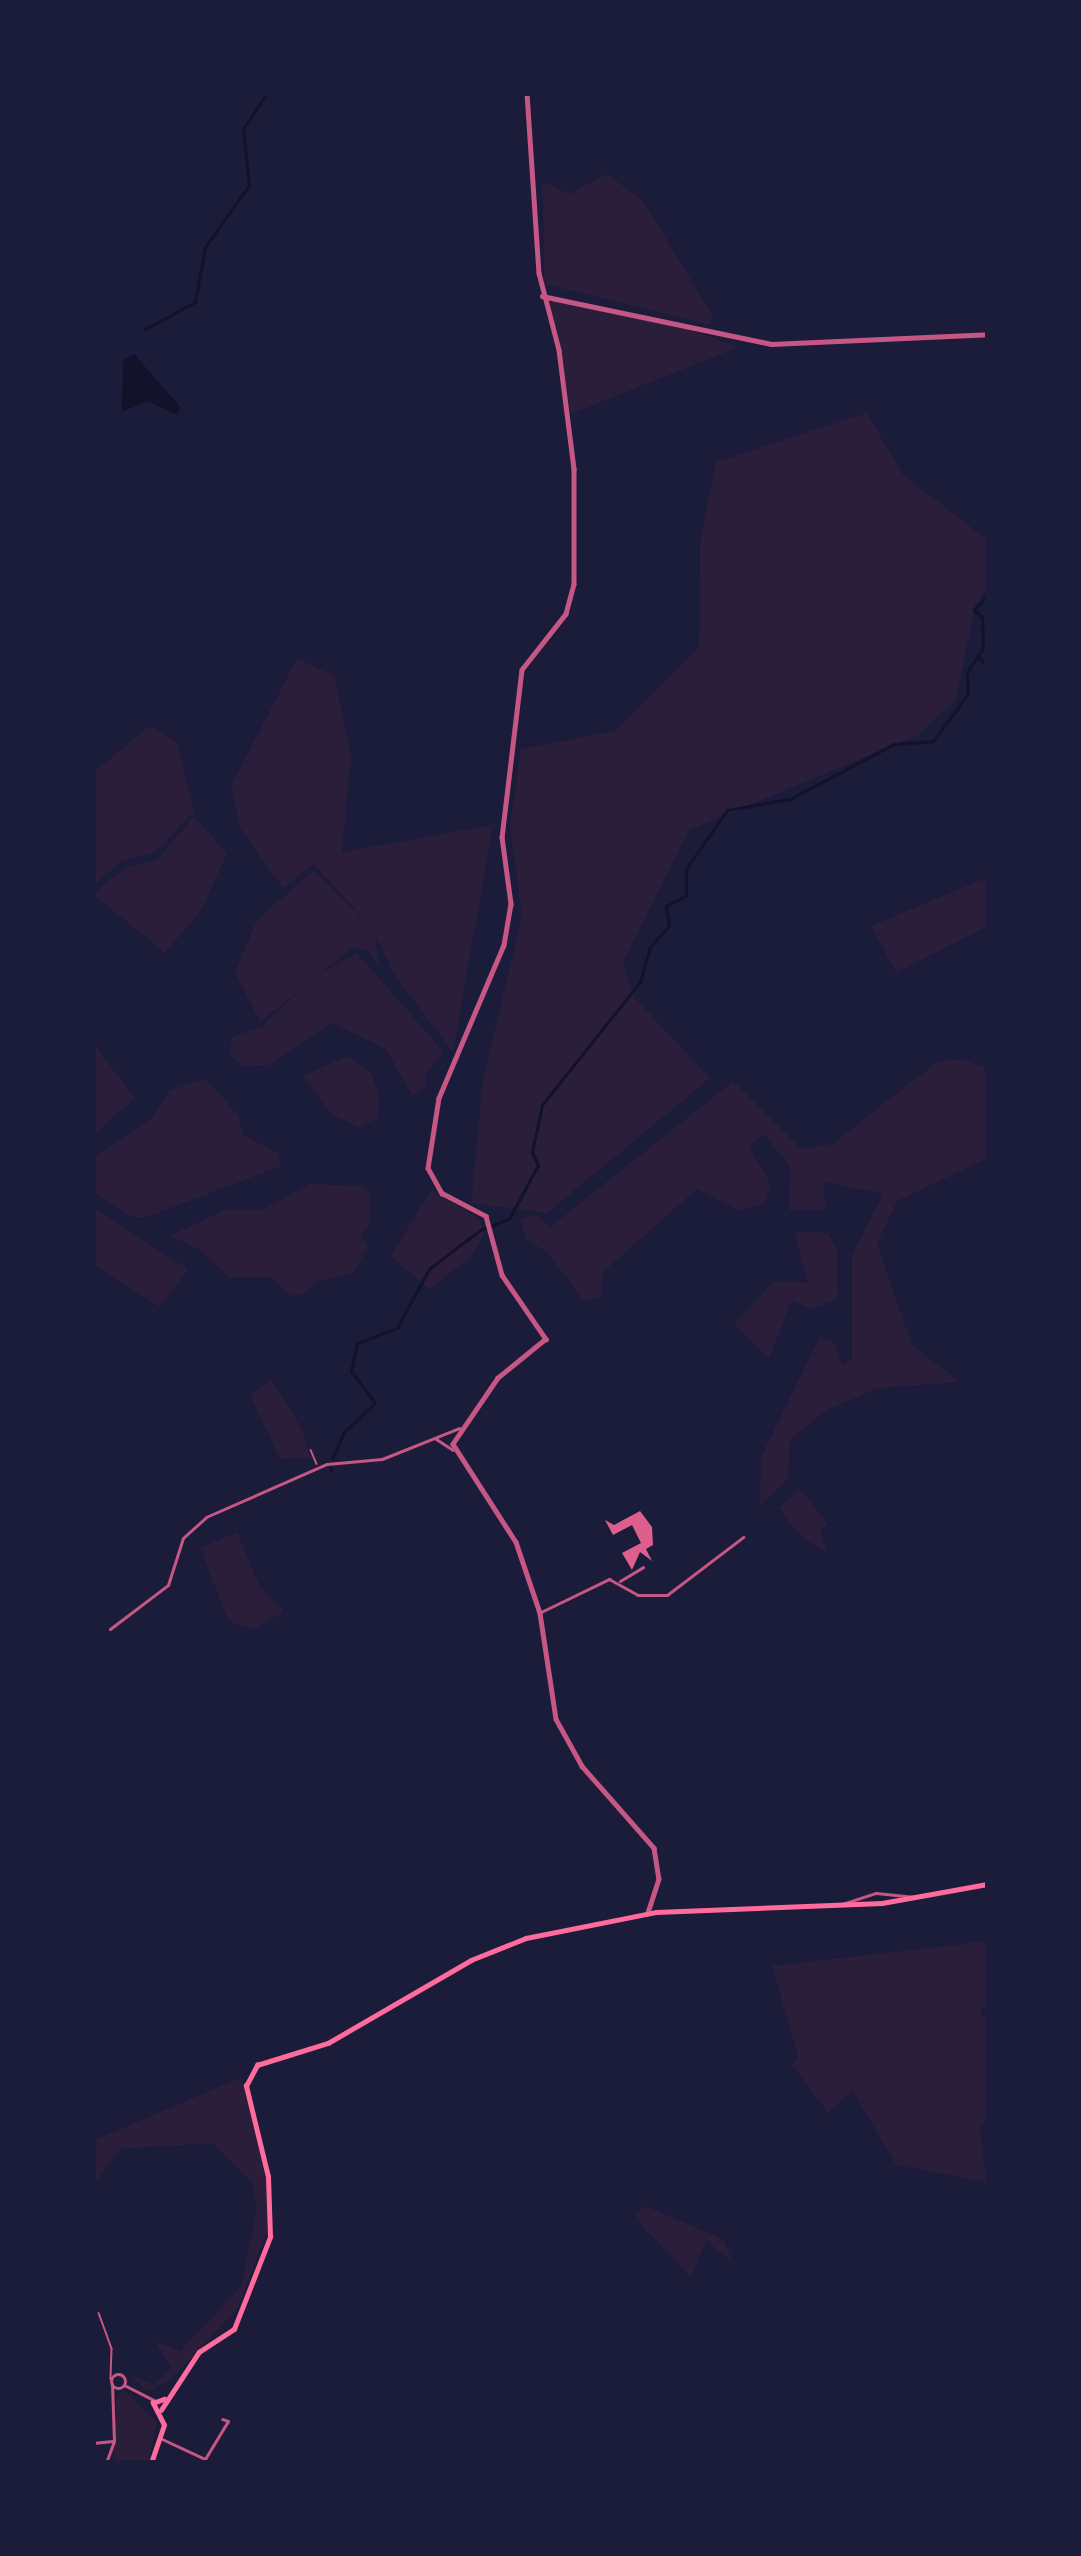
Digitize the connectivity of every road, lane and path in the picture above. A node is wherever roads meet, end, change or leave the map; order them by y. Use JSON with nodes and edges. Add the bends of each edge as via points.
{"nodes":[{"id":1,"x":527,"y":93,"type":"edge"},
{"id":2,"x":542,"y":296,"type":"junction"},
{"id":3,"x":988,"y":334,"type":"edge"},
{"id":4,"x":459,"y":1428,"type":"junction"},
{"id":5,"x":434,"y":1437,"type":"junction"},
{"id":6,"x":311,"y":1450,"type":"dead end"},
{"id":7,"x":455,"y":1450,"type":"junction"},
{"id":8,"x":317,"y":1465,"type":"dead end"},
{"id":9,"x":743,"y":1537,"type":"dead end"},
{"id":10,"x":644,"y":1567,"type":"dead end"},
{"id":11,"x":618,"y":1582,"type":"junction"},
{"id":12,"x":540,"y":1612,"type":"junction"},
{"id":13,"x":110,"y":1629,"type":"dead end"},
{"id":14,"x":988,"y":1884,"type":"edge"},
{"id":15,"x":652,"y":1912,"type":"junction"},
{"id":16,"x":99,"y":2313,"type":"dead end"},
{"id":17,"x":111,"y":2365,"type":"junction"},
{"id":18,"x":118,"y":2374,"type":"junction"},
{"id":19,"x":112,"y":2382,"type":"junction"},
{"id":20,"x":122,"y":2386,"type":"junction"},
{"id":21,"x":164,"y":2398,"type":"junction"},
{"id":22,"x":154,"y":2400,"type":"junction"},
{"id":23,"x":112,"y":2402,"type":"junction"},
{"id":24,"x":161,"y":2410,"type":"junction"},
{"id":25,"x":222,"y":2419,"type":"dead end"},
{"id":26,"x":160,"y":2439,"type":"junction"},
{"id":27,"x":114,"y":2441,"type":"junction"},
{"id":28,"x":93,"y":2443,"type":"edge"},
{"id":29,"x":106,"y":2463,"type":"edge"},
{"id":30,"x":151,"y":2463,"type":"edge"}],
"edges":[{"from":1,"to":2,"type":"street"},
{"from":2,"to":3,"type":"street","via":[[771,344]]},
{"from":2,"to":4,"type":"street","via":[[567,406],[574,584],[566,614],[522,670],[502,837],[511,904],[504,945],[439,1098],[428,1156],[442,1193],[490,1226],[502,1275],[546,1339],[498,1378]]},
{"from":4,"to":5,"type":"street"},
{"from":4,"to":7,"type":"street"},
{"from":5,"to":7,"type":"street"},
{"from":5,"to":13,"type":"street","via":[[382,1460],[327,1464],[206,1516],[183,1538],[168,1585]]},
{"from":6,"to":8,"type":"lane"},
{"from":7,"to":12,"type":"street","via":[[511,1528]]},
{"from":9,"to":11,"type":"street","via":[[667,1595],[638,1595]]},
{"from":10,"to":11,"type":"street"},
{"from":11,"to":12,"type":"street","via":[[608,1579]]},
{"from":12,"to":15,"type":"street","via":[[556,1719],[582,1766],[654,1848]]},
{"from":14,"to":15,"type":"main road","via":[[839,1906]]},
{"from":15,"to":21,"type":"main road","via":[[497,1948],[340,2038],[257,2065],[247,2086],[269,2180],[270,2236],[234,2329],[199,2352]]},
{"from":16,"to":17,"type":"lane"},
{"from":17,"to":18,"type":"lane"},
{"from":17,"to":19,"type":"lane"},
{"from":18,"to":19,"type":"street"},
{"from":18,"to":20,"type":"street"},
{"from":19,"to":20,"type":"street"},
{"from":19,"to":23,"type":"street"},
{"from":20,"to":22,"type":"street"},
{"from":20,"to":23,"type":"street"},
{"from":21,"to":22,"type":"main road"},
{"from":21,"to":24,"type":"main road"},
{"from":22,"to":24,"type":"main road"},
{"from":23,"to":27,"type":"street"},
{"from":24,"to":26,"type":"main road"},
{"from":25,"to":26,"type":"street","via":[[228,2421],[205,2458]]},
{"from":26,"to":30,"type":"main road"},
{"from":27,"to":28,"type":"street"},
{"from":27,"to":29,"type":"street"}]}
